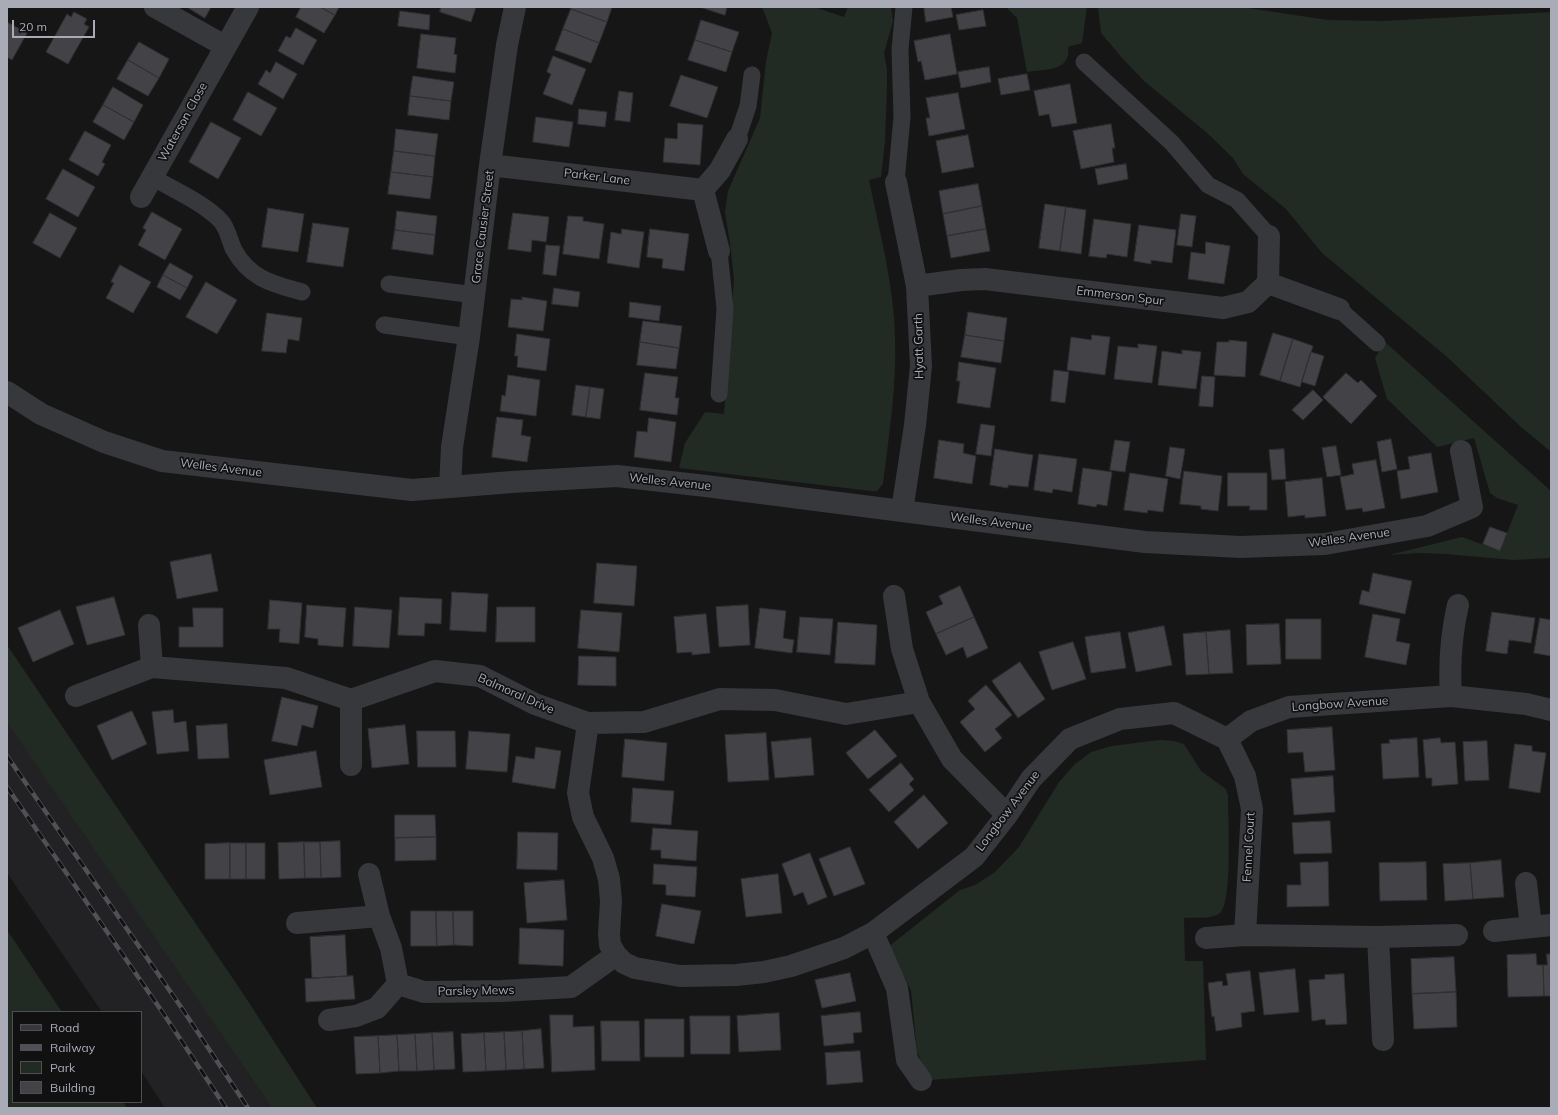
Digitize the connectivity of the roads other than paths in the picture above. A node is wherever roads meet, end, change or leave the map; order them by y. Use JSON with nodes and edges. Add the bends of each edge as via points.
{"nodes":[{"id":1,"x":155,"y":7,"type":"edge"},
{"id":2,"x":248,"y":7,"type":"edge"},
{"id":3,"x":515,"y":7,"type":"edge"},
{"id":4,"x":904,"y":7,"type":"edge"},
{"id":5,"x":225,"y":46,"type":"junction"},
{"id":6,"x":1084,"y":62,"type":"dead end"},
{"id":7,"x":752,"y":75,"type":"dead end"},
{"id":8,"x":737,"y":139,"type":"joint"},
{"id":9,"x":490,"y":164,"type":"junction"},
{"id":10,"x":152,"y":178,"type":"junction"},
{"id":11,"x":896,"y":182,"type":"joint"},
{"id":12,"x":703,"y":190,"type":"junction"},
{"id":13,"x":141,"y":197,"type":"dead end"},
{"id":14,"x":1268,"y":236,"type":"joint"},
{"id":15,"x":719,"y":251,"type":"joint"},
{"id":16,"x":1268,"y":283,"type":"junction"},
{"id":17,"x":389,"y":284,"type":"dead end"},
{"id":18,"x":917,"y":286,"type":"junction"},
{"id":19,"x":302,"y":292,"type":"dead end"},
{"id":20,"x":475,"y":295,"type":"junction"},
{"id":21,"x":1339,"y":309,"type":"joint"},
{"id":22,"x":384,"y":325,"type":"dead end"},
{"id":23,"x":469,"y":337,"type":"junction"},
{"id":24,"x":1377,"y":343,"type":"dead end"},
{"id":25,"x":7,"y":392,"type":"edge"},
{"id":26,"x":719,"y":394,"type":"dead end"},
{"id":27,"x":1461,"y":451,"type":"dead end"},
{"id":28,"x":450,"y":487,"type":"junction"},
{"id":29,"x":902,"y":511,"type":"junction"},
{"id":30,"x":894,"y":596,"type":"dead end"},
{"id":31,"x":1458,"y":605,"type":"dead end"},
{"id":32,"x":149,"y":625,"type":"dead end"},
{"id":33,"x":152,"y":667,"type":"junction"},
{"id":34,"x":76,"y":696,"type":"dead end"},
{"id":35,"x":1451,"y":696,"type":"junction"},
{"id":36,"x":351,"y":700,"type":"junction"},
{"id":37,"x":919,"y":702,"type":"junction"},
{"id":38,"x":1551,"y":710,"type":"edge"},
{"id":39,"x":588,"y":724,"type":"junction"},
{"id":40,"x":1227,"y":739,"type":"junction"},
{"id":41,"x":351,"y":765,"type":"dead end"},
{"id":42,"x":1007,"y":815,"type":"junction"},
{"id":43,"x":369,"y":874,"type":"dead end"},
{"id":44,"x":1526,"y":883,"type":"dead end"},
{"id":45,"x":378,"y":916,"type":"junction"},
{"id":46,"x":297,"y":923,"type":"dead end"},
{"id":47,"x":1541,"y":926,"type":"edge"},
{"id":48,"x":1494,"y":931,"type":"dead end"},
{"id":49,"x":873,"y":933,"type":"junction"},
{"id":50,"x":1457,"y":935,"type":"dead end"},
{"id":51,"x":1244,"y":936,"type":"junction"},
{"id":52,"x":1378,"y":937,"type":"junction"},
{"id":53,"x":1206,"y":938,"type":"dead end"},
{"id":54,"x":616,"y":955,"type":"junction"},
{"id":55,"x":398,"y":984,"type":"junction"},
{"id":56,"x":329,"y":1020,"type":"dead end"},
{"id":57,"x":1383,"y":1040,"type":"dead end"},
{"id":58,"x":921,"y":1080,"type":"dead end"}],
"edges":[{"from":1,"to":5,"type":"street"},
{"from":2,"to":5,"type":"street","name":"Waterson Close"},
{"from":3,"to":9,"type":"street","name":"Grace Causier Street"},
{"from":4,"to":11,"type":"lane","via":[[900,49],[902,117]]},
{"from":5,"to":10,"type":"street","name":"Waterson Close"},
{"from":6,"to":14,"type":"lane","via":[[1172,143],[1208,185],[1237,200]]},
{"from":7,"to":8,"type":"lane","via":[[748,106]]},
{"from":8,"to":12,"type":"street","via":[[720,170]]},
{"from":9,"to":12,"type":"street","name":"Parker Lane"},
{"from":9,"to":20,"type":"street","name":"Grace Causier Street"},
{"from":10,"to":13,"type":"street","name":"Waterson Close"},
{"from":10,"to":19,"type":"lane","via":[[209,210],[221,220],[242,263],[254,275],[268,283]]},
{"from":11,"to":18,"type":"street","name":"Hyatt Garth"},
{"from":12,"to":15,"type":"street"},
{"from":14,"to":16,"type":"street"},
{"from":15,"to":26,"type":"lane","via":[[725,309]]},
{"from":16,"to":18,"type":"street","name":"Emmerson Spur","via":[[1248,302],[1223,308],[985,279]]},
{"from":16,"to":21,"type":"street"},
{"from":17,"to":20,"type":"lane"},
{"from":18,"to":29,"type":"street","name":"Hyatt Garth","via":[[921,366]]},
{"from":20,"to":23,"type":"street","name":"Grace Causier Street"},
{"from":21,"to":24,"type":"lane"},
{"from":22,"to":23,"type":"lane"},
{"from":23,"to":28,"type":"street","name":"Grace Causier Street","via":[[452,447]]},
{"from":25,"to":28,"type":"street","name":"Welles Avenue","via":[[41,414],[104,442],[162,461],[412,490]]},
{"from":27,"to":29,"type":"street","name":"Welles Avenue","via":[[1472,507],[1427,526],[1325,544],[1240,547],[1145,542]]},
{"from":28,"to":29,"type":"street","name":"Welles Avenue","via":[[617,476]]},
{"from":30,"to":37,"type":"street","via":[[902,649]]},
{"from":31,"to":35,"type":"street","via":[[1450,655]]},
{"from":32,"to":33,"type":"street"},
{"from":33,"to":34,"type":"street"},
{"from":33,"to":36,"type":"street","via":[[286,678]]},
{"from":35,"to":38,"type":"street","name":"Longbow Avenue","via":[[1526,704]]},
{"from":35,"to":40,"type":"street","name":"Longbow Avenue","via":[[1289,706],[1251,721]]},
{"from":36,"to":39,"type":"street","name":"Balmoral Drive","via":[[435,670],[480,676],[535,704]]},
{"from":36,"to":41,"type":"street"},
{"from":37,"to":39,"type":"street","name":"Balmoral Drive","via":[[846,714],[775,700],[720,699],[644,722]]},
{"from":37,"to":42,"type":"street","via":[[952,759]]},
{"from":39,"to":54,"type":"street","via":[[578,793],[583,817],[603,858],[609,879],[610,945]]},
{"from":40,"to":42,"type":"street","name":"Longbow Avenue","via":[[1174,713],[1120,719],[1070,739],[1031,779]]},
{"from":40,"to":51,"type":"street","name":"Fennel Court","via":[[1245,776],[1252,808]]},
{"from":42,"to":49,"type":"street","name":"Longbow Avenue","via":[[974,857]]},
{"from":43,"to":45,"type":"street"},
{"from":44,"to":47,"type":"street"},
{"from":45,"to":46,"type":"street"},
{"from":45,"to":55,"type":"street","via":[[391,948]]},
{"from":47,"to":48,"type":"street"},
{"from":49,"to":54,"type":"street","name":"Longbow Avenue","via":[[844,948],[791,966],[736,975],[680,976],[635,968],[624,963]]},
{"from":49,"to":58,"type":"street","via":[[897,988],[907,1060]]},
{"from":50,"to":52,"type":"street"},
{"from":51,"to":52,"type":"street"},
{"from":51,"to":53,"type":"street"},
{"from":52,"to":57,"type":"street"},
{"from":54,"to":55,"type":"street","name":"Parsley Mews","via":[[572,987],[424,992]]},
{"from":55,"to":56,"type":"street","via":[[377,1008],[356,1016]]}]}
